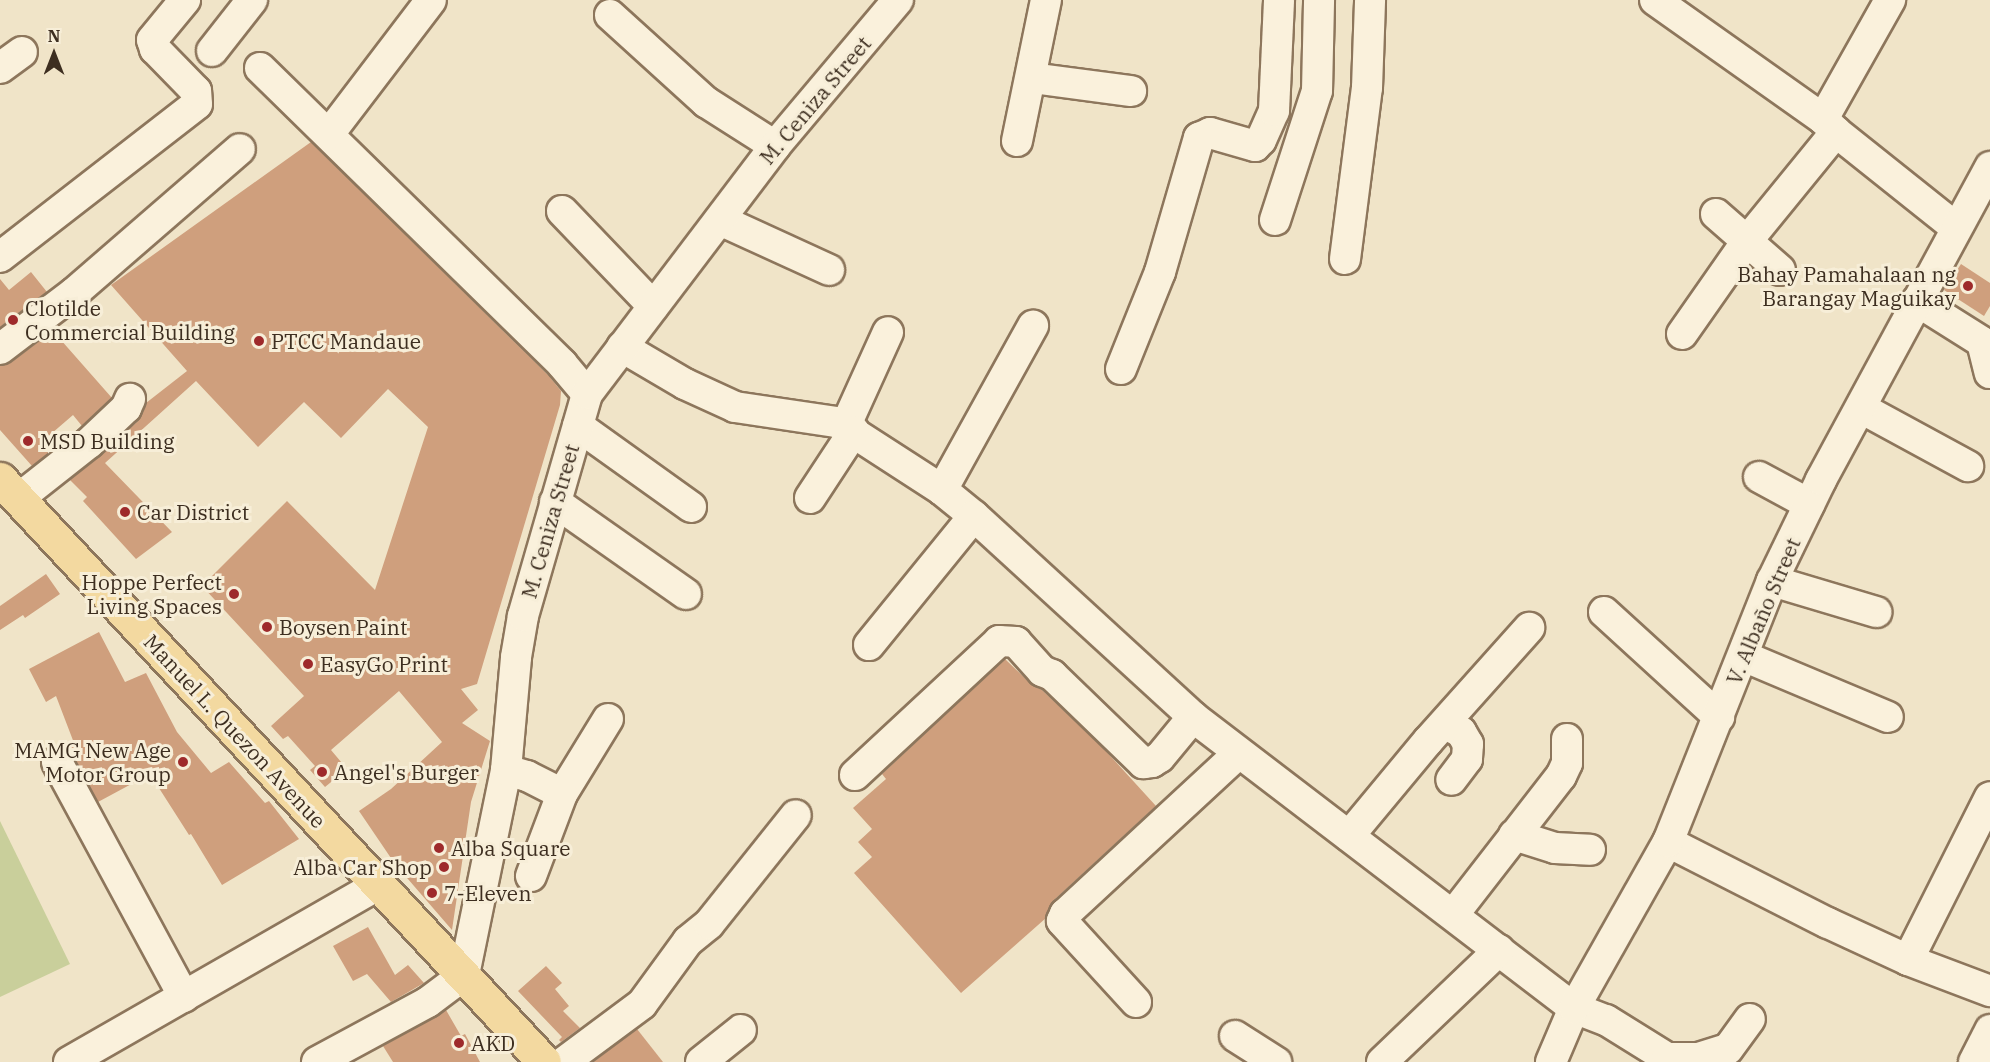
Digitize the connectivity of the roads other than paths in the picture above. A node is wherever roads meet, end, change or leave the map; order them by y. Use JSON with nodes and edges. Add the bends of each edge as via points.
{"nodes":[{"id":1,"x":185,"y":0,"type":"edge"},
{"id":2,"x":252,"y":0,"type":"edge"},
{"id":3,"x":431,"y":0,"type":"edge"},
{"id":4,"x":898,"y":0,"type":"edge"},
{"id":5,"x":1046,"y":0,"type":"edge"},
{"id":6,"x":1279,"y":0,"type":"edge"},
{"id":7,"x":1319,"y":0,"type":"edge"},
{"id":8,"x":1370,"y":0,"type":"edge"},
{"id":9,"x":1655,"y":0,"type":"edge"},
{"id":10,"x":1890,"y":0,"type":"edge"},
{"id":11,"x":610,"y":15,"type":"dead end"},
{"id":12,"x":212,"y":51,"type":"dead end"},
{"id":13,"x":260,"y":68,"type":"dead end"},
{"id":14,"x":1032,"y":78,"type":"junction"},
{"id":15,"x":1131,"y":90,"type":"dead end"},
{"id":16,"x":1829,"y":126,"type":"junction"},
{"id":17,"x":329,"y":134,"type":"junction"},
{"id":18,"x":1017,"y":141,"type":"dead end"},
{"id":19,"x":775,"y":146,"type":"junction"},
{"id":20,"x":240,"y":149,"type":"dead end"},
{"id":21,"x":1990,"y":167,"type":"edge"},
{"id":22,"x":561,"y":211,"type":"dead end"},
{"id":23,"x":1716,"y":214,"type":"dead end"},
{"id":24,"x":720,"y":220,"type":"junction"},
{"id":25,"x":1275,"y":220,"type":"dead end"},
{"id":26,"x":1955,"y":227,"type":"junction"},
{"id":27,"x":1747,"y":241,"type":"junction"},
{"id":28,"x":0,"y":257,"type":"edge"},
{"id":29,"x":1345,"y":259,"type":"dead end"},
{"id":30,"x":829,"y":270,"type":"dead end"},
{"id":31,"x":1780,"y":270,"type":"dead end"},
{"id":32,"x":1917,"y":301,"type":"junction"},
{"id":33,"x":653,"y":306,"type":"junction"},
{"id":34,"x":1033,"y":326,"type":"dead end"},
{"id":35,"x":888,"y":332,"type":"dead end"},
{"id":36,"x":1682,"y":334,"type":"dead end"},
{"id":37,"x":622,"y":347,"type":"junction"},
{"id":38,"x":0,"y":350,"type":"edge"},
{"id":39,"x":1122,"y":369,"type":"dead end"},
{"id":40,"x":1990,"y":373,"type":"edge"},
{"id":41,"x":587,"y":394,"type":"junction"},
{"id":42,"x":130,"y":399,"type":"dead end"},
{"id":43,"x":1861,"y":408,"type":"junction"},
{"id":44,"x":578,"y":426,"type":"junction"},
{"id":45,"x":849,"y":429,"type":"junction"},
{"id":46,"x":1968,"y":466,"type":"dead end"},
{"id":47,"x":1759,"y":477,"type":"dead end"},
{"id":48,"x":5,"y":486,"type":"edge"},
{"id":49,"x":942,"y":490,"type":"junction"},
{"id":50,"x":810,"y":498,"type":"dead end"},
{"id":51,"x":555,"y":502,"type":"junction"},
{"id":52,"x":1809,"y":504,"type":"junction"},
{"id":53,"x":691,"y":507,"type":"dead end"},
{"id":54,"x":974,"y":516,"type":"junction"},
{"id":55,"x":1772,"y":581,"type":"junction"},
{"id":56,"x":686,"y":594,"type":"dead end"},
{"id":57,"x":1604,"y":612,"type":"dead end"},
{"id":58,"x":1876,"y":612,"type":"dead end"},
{"id":59,"x":1529,"y":628,"type":"dead end"},
{"id":60,"x":869,"y":645,"type":"dead end"},
{"id":61,"x":1743,"y":656,"type":"junction"},
{"id":62,"x":1193,"y":717,"type":"junction"},
{"id":63,"x":1719,"y":717,"type":"junction"},
{"id":64,"x":1888,"y":717,"type":"dead end"},
{"id":65,"x":608,"y":719,"type":"dead end"},
{"id":66,"x":1445,"y":724,"type":"junction"},
{"id":67,"x":1567,"y":739,"type":"dead end"},
{"id":68,"x":1239,"y":753,"type":"junction"},
{"id":69,"x":57,"y":762,"type":"dead end"},
{"id":70,"x":506,"y":770,"type":"junction"},
{"id":71,"x":855,"y":776,"type":"dead end"},
{"id":72,"x":1451,"y":780,"type":"dead end"},
{"id":73,"x":561,"y":794,"type":"junction"},
{"id":74,"x":1990,"y":797,"type":"edge"},
{"id":75,"x":796,"y":815,"type":"dead end"},
{"id":76,"x":1514,"y":835,"type":"junction"},
{"id":77,"x":1349,"y":836,"type":"junction"},
{"id":78,"x":1668,"y":842,"type":"junction"},
{"id":79,"x":1590,"y":850,"type":"dead end"},
{"id":80,"x":531,"y":876,"type":"dead end"},
{"id":81,"x":378,"y":885,"type":"junction"},
{"id":82,"x":1453,"y":915,"type":"junction"},
{"id":83,"x":1499,"y":950,"type":"junction"},
{"id":84,"x":1908,"y":960,"type":"junction"},
{"id":85,"x":464,"y":975,"type":"junction"},
{"id":86,"x":1990,"y":991,"type":"edge"},
{"id":87,"x":184,"y":997,"type":"junction"},
{"id":88,"x":1136,"y":1002,"type":"dead end"},
{"id":89,"x":1574,"y":1008,"type":"junction"},
{"id":90,"x":1750,"y":1019,"type":"dead end"},
{"id":91,"x":741,"y":1030,"type":"dead end"},
{"id":92,"x":1990,"y":1030,"type":"edge"},
{"id":93,"x":1235,"y":1036,"type":"dead end"},
{"id":94,"x":69,"y":1062,"type":"edge"},
{"id":95,"x":317,"y":1062,"type":"edge"},
{"id":96,"x":544,"y":1062,"type":"edge"},
{"id":97,"x":564,"y":1062,"type":"edge"},
{"id":98,"x":701,"y":1062,"type":"edge"},
{"id":99,"x":1276,"y":1062,"type":"edge"},
{"id":100,"x":1382,"y":1062,"type":"edge"},
{"id":101,"x":1551,"y":1062,"type":"edge"},
{"id":102,"x":1974,"y":1062,"type":"edge"}],
"edges":[{"from":1,"to":28,"type":"street","via":[[152,40],[155,49],[196,91],[196,104]]},
{"from":2,"to":12,"type":"street"},
{"from":3,"to":17,"type":"street"},
{"from":4,"to":19,"type":"street","name":"M. Ceniza Street"},
{"from":5,"to":14,"type":"street"},
{"from":6,"to":39,"type":"street","via":[[1274,111],[1262,140],[1255,146],[1210,133],[1199,138],[1160,272]]},
{"from":7,"to":25,"type":"street","via":[[1317,91]]},
{"from":8,"to":29,"type":"street","via":[[1367,88]]},
{"from":9,"to":16,"type":"street"},
{"from":10,"to":16,"type":"street"},
{"from":11,"to":19,"type":"street","via":[[706,102]]},
{"from":13,"to":17,"type":"street"},
{"from":14,"to":15,"type":"street"},
{"from":14,"to":18,"type":"street"},
{"from":16,"to":26,"type":"street"},
{"from":16,"to":27,"type":"street"},
{"from":17,"to":41,"type":"street","via":[[562,364]]},
{"from":19,"to":24,"type":"street","name":"M. Ceniza Street"},
{"from":20,"to":38,"type":"street","via":[[75,292]]},
{"from":21,"to":26,"type":"street","name":"V. Albaño Street"},
{"from":22,"to":33,"type":"street"},
{"from":23,"to":27,"type":"street"},
{"from":24,"to":30,"type":"street"},
{"from":24,"to":33,"type":"street","name":"M. Ceniza Street"},
{"from":26,"to":32,"type":"street","name":"V. Albaño Street"},
{"from":27,"to":31,"type":"street"},
{"from":27,"to":36,"type":"street"},
{"from":32,"to":40,"type":"street","via":[[1983,342]]},
{"from":32,"to":43,"type":"street","name":"V. Albaño Street"},
{"from":33,"to":37,"type":"street","name":"M. Ceniza Street"},
{"from":34,"to":49,"type":"street"},
{"from":35,"to":45,"type":"street"},
{"from":37,"to":41,"type":"street","name":"M. Ceniza Street"},
{"from":37,"to":45,"type":"street","via":[[685,384],[735,407],[837,422]]},
{"from":41,"to":44,"type":"street","name":"M. Ceniza Street"},
{"from":42,"to":48,"type":"street","via":[[126,408],[88,443]]},
{"from":43,"to":46,"type":"street"},
{"from":43,"to":52,"type":"street","name":"V. Albaño Street"},
{"from":44,"to":51,"type":"street","name":"M. Ceniza Street"},
{"from":44,"to":53,"type":"street"},
{"from":45,"to":49,"type":"street"},
{"from":45,"to":50,"type":"street"},
{"from":47,"to":52,"type":"street"},
{"from":48,"to":81,"type":"main road","name":"Manuel L. Quezon Avenue"},
{"from":49,"to":54,"type":"street"},
{"from":51,"to":56,"type":"street"},
{"from":51,"to":70,"type":"street","name":"M. Ceniza Street","via":[[523,616]]},
{"from":52,"to":55,"type":"street","name":"V. Albaño Street"},
{"from":54,"to":60,"type":"street"},
{"from":54,"to":62,"type":"street"},
{"from":55,"to":58,"type":"street"},
{"from":55,"to":61,"type":"street","name":"V. Albaño Street"},
{"from":57,"to":63,"type":"street"},
{"from":59,"to":66,"type":"street"},
{"from":61,"to":63,"type":"street","name":"V. Albaño Street"},
{"from":61,"to":64,"type":"street"},
{"from":62,"to":68,"type":"street"},
{"from":62,"to":71,"type":"street","via":[[1160,757],[1143,763],[1052,675],[1042,671],[1016,642],[999,641]]},
{"from":63,"to":78,"type":"street","name":"V. Albaño Street"},
{"from":65,"to":73,"type":"street"},
{"from":66,"to":72,"type":"street","via":[[1461,732],[1468,744],[1467,759]]},
{"from":66,"to":77,"type":"street"},
{"from":67,"to":76,"type":"street","via":[[1567,763],[1561,776]]},
{"from":68,"to":77,"type":"street"},
{"from":68,"to":88,"type":"street","via":[[1065,914],[1062,921]]},
{"from":69,"to":87,"type":"street"},
{"from":70,"to":73,"type":"street"},
{"from":70,"to":85,"type":"street","name":"M. Ceniza Street"},
{"from":73,"to":80,"type":"street"},
{"from":74,"to":84,"type":"street"},
{"from":75,"to":97,"type":"street","via":[[709,924],[688,941],[642,1004]]},
{"from":76,"to":79,"type":"street","via":[[1555,848]]},
{"from":76,"to":82,"type":"street"},
{"from":77,"to":82,"type":"street"},
{"from":78,"to":84,"type":"street"},
{"from":78,"to":89,"type":"street","name":"V. Albaño Street"},
{"from":81,"to":85,"type":"main road","name":"Manuel L. Quezon Avenue"},
{"from":81,"to":87,"type":"street"},
{"from":82,"to":83,"type":"street"},
{"from":83,"to":89,"type":"street"},
{"from":83,"to":100,"type":"street"},
{"from":84,"to":86,"type":"street"},
{"from":85,"to":95,"type":"street","via":[[428,1002]]},
{"from":85,"to":96,"type":"main road","name":"Manuel L. Quezon Avenue"},
{"from":87,"to":94,"type":"street"},
{"from":89,"to":90,"type":"street","via":[[1606,1020],[1667,1058],[1698,1058],[1728,1049]]},
{"from":89,"to":101,"type":"street","name":"V. Albaño Street"},
{"from":91,"to":98,"type":"street"},
{"from":92,"to":102,"type":"street"},
{"from":93,"to":99,"type":"street"}]}
